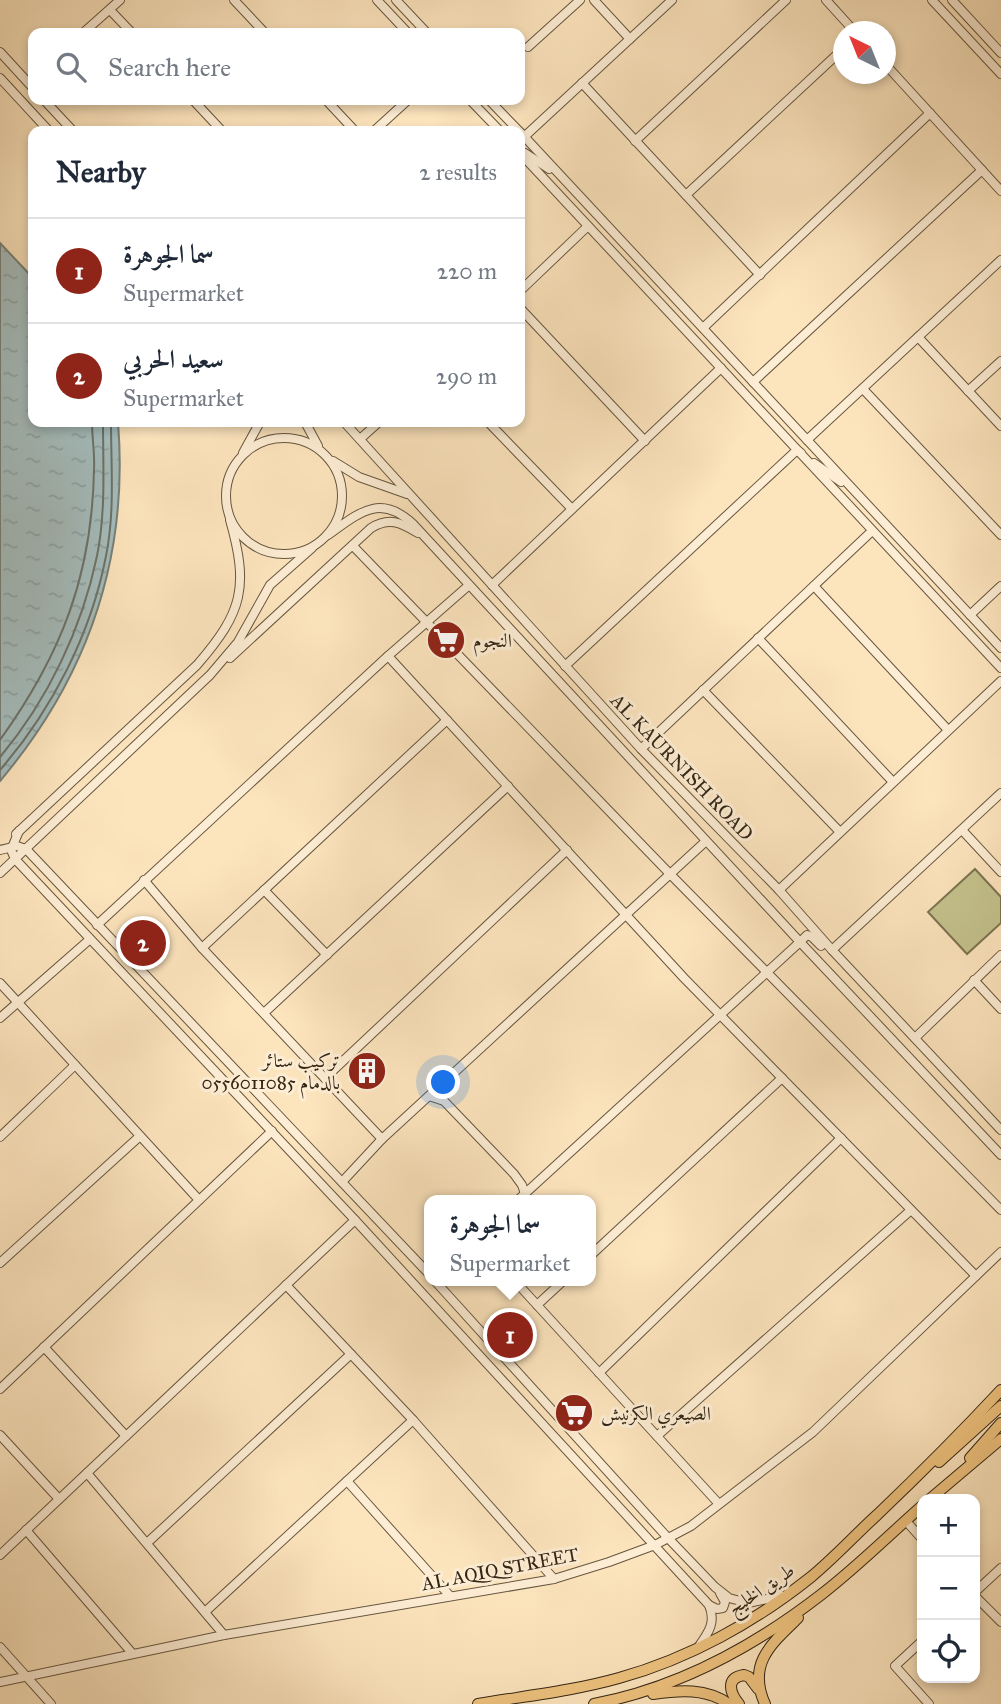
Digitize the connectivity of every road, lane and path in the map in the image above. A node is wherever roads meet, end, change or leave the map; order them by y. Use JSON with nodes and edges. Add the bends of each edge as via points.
{"nodes":[{"id":1,"x":120,"y":0,"type":"edge"},
{"id":2,"x":234,"y":0,"type":"edge"},
{"id":3,"x":377,"y":0,"type":"edge"},
{"id":4,"x":396,"y":0,"type":"edge"},
{"id":5,"x":580,"y":0,"type":"edge"},
{"id":6,"x":594,"y":0,"type":"edge"},
{"id":7,"x":672,"y":0,"type":"edge"},
{"id":8,"x":786,"y":0,"type":"edge"},
{"id":9,"x":826,"y":0,"type":"edge"},
{"id":10,"x":932,"y":0,"type":"edge"},
{"id":11,"x":952,"y":0,"type":"edge"},
{"id":12,"x":110,"y":10,"type":"junction"},
{"id":13,"x":845,"y":21,"type":"edge"},
{"id":14,"x":89,"y":28,"type":"edge"},
{"id":15,"x":127,"y":28,"type":"edge"},
{"id":16,"x":260,"y":28,"type":"edge"},
{"id":17,"x":403,"y":28,"type":"edge"},
{"id":18,"x":422,"y":28,"type":"edge"},
{"id":19,"x":630,"y":39,"type":"junction"},
{"id":20,"x":528,"y":47,"type":"dead end"},
{"id":21,"x":0,"y":52,"type":"edge"},
{"id":22,"x":1001,"y":53,"type":"edge"},
{"id":23,"x":833,"y":58,"type":"edge"},
{"id":24,"x":1001,"y":74,"type":"edge"},
{"id":25,"x":896,"y":76,"type":"edge"},
{"id":26,"x":0,"y":78,"type":"edge"},
{"id":27,"x":28,"y":79,"type":"edge"},
{"id":28,"x":582,"y":83,"type":"junction"},
{"id":29,"x":49,"y":105,"type":"edge"},
{"id":30,"x":198,"y":105,"type":"edge"},
{"id":31,"x":331,"y":105,"type":"edge"},
{"id":32,"x":403,"y":105,"type":"edge"},
{"id":33,"x":475,"y":105,"type":"edge"},
{"id":34,"x":494,"y":105,"type":"edge"},
{"id":35,"x":930,"y":113,"type":"junction"},
{"id":36,"x":44,"y":126,"type":"edge"},
{"id":37,"x":68,"y":126,"type":"edge"},
{"id":38,"x":217,"y":126,"type":"edge"},
{"id":39,"x":350,"y":126,"type":"edge"},
{"id":40,"x":379,"y":126,"type":"edge"},
{"id":41,"x":495,"y":126,"type":"edge"},
{"id":42,"x":514,"y":126,"type":"edge"},
{"id":43,"x":525,"y":130,"type":"edge"},
{"id":44,"x":525,"y":137,"type":"edge"},
{"id":45,"x":635,"y":141,"type":"junction"},
{"id":46,"x":525,"y":155,"type":"edge"},
{"id":47,"x":525,"y":157,"type":"edge"},
{"id":48,"x":982,"y":170,"type":"junction"},
{"id":49,"x":561,"y":176,"type":"junction"},
{"id":50,"x":1001,"y":191,"type":"edge"},
{"id":51,"x":686,"y":195,"type":"junction"},
{"id":52,"x":589,"y":226,"type":"junction"},
{"id":53,"x":1001,"y":260,"type":"edge"},
{"id":54,"x":760,"y":275,"type":"junction"},
{"id":55,"x":525,"y":285,"type":"edge"},
{"id":56,"x":525,"y":313,"type":"edge"},
{"id":57,"x":703,"y":328,"type":"junction"},
{"id":58,"x":918,"y":337,"type":"junction"},
{"id":59,"x":1001,"y":360,"type":"edge"},
{"id":60,"x":721,"y":368,"type":"junction"},
{"id":61,"x":752,"y":382,"type":"junction"},
{"id":62,"x":863,"y":389,"type":"junction"},
{"id":63,"x":968,"y":391,"type":"junction"},
{"id":64,"x":1001,"y":426,"type":"edge"},
{"id":65,"x":257,"y":427,"type":"edge"},
{"id":66,"x":307,"y":427,"type":"edge"},
{"id":67,"x":349,"y":427,"type":"edge"},
{"id":68,"x":373,"y":427,"type":"edge"},
{"id":69,"x":493,"y":427,"type":"edge"},
{"id":70,"x":360,"y":439,"type":"junction"},
{"id":71,"x":807,"y":440,"type":"junction"},
{"id":72,"x":645,"y":441,"type":"junction"},
{"id":73,"x":320,"y":449,"type":"junction"},
{"id":74,"x":797,"y":450,"type":"junction"},
{"id":75,"x":240,"y":457,"type":"junction"},
{"id":76,"x":330,"y":458,"type":"junction"},
{"id":77,"x":858,"y":495,"type":"junction"},
{"id":78,"x":415,"y":500,"type":"junction"},
{"id":79,"x":572,"y":509,"type":"junction"},
{"id":80,"x":230,"y":520,"type":"junction"},
{"id":81,"x":872,"y":531,"type":"junction"},
{"id":82,"x":1001,"y":534,"type":"edge"},
{"id":83,"x":328,"y":535,"type":"junction"},
{"id":84,"x":423,"y":537,"type":"junction"},
{"id":85,"x":353,"y":546,"type":"junction"},
{"id":86,"x":312,"y":548,"type":"junction"},
{"id":87,"x":492,"y":585,"type":"junction"},
{"id":88,"x":468,"y":586,"type":"junction"},
{"id":89,"x":814,"y":586,"type":"junction"},
{"id":90,"x":1001,"y":586,"type":"edge"},
{"id":91,"x":970,"y":615,"type":"junction"},
{"id":92,"x":427,"y":622,"type":"junction"},
{"id":93,"x":758,"y":639,"type":"junction"},
{"id":94,"x":1001,"y":648,"type":"edge"},
{"id":95,"x":388,"y":656,"type":"junction"},
{"id":96,"x":565,"y":666,"type":"junction"},
{"id":97,"x":1001,"y":668,"type":"edge"},
{"id":98,"x":210,"y":675,"type":"junction"},
{"id":99,"x":1001,"y":681,"type":"edge"},
{"id":100,"x":704,"y":690,"type":"junction"},
{"id":101,"x":447,"y":720,"type":"junction"},
{"id":102,"x":948,"y":730,"type":"junction"},
{"id":103,"x":641,"y":749,"type":"junction"},
{"id":104,"x":893,"y":782,"type":"junction"},
{"id":105,"x":508,"y":786,"type":"junction"},
{"id":106,"x":1001,"y":793,"type":"edge"},
{"id":107,"x":962,"y":830,"type":"junction"},
{"id":108,"x":19,"y":831,"type":"junction"},
{"id":109,"x":840,"y":832,"type":"junction"},
{"id":110,"x":706,"y":841,"type":"junction"},
{"id":111,"x":12,"y":846,"type":"junction"},
{"id":112,"x":0,"y":849,"type":"edge"},
{"id":113,"x":26,"y":849,"type":"junction"},
{"id":114,"x":567,"y":850,"type":"junction"},
{"id":115,"x":15,"y":859,"type":"junction"},
{"id":116,"x":1001,"y":872,"type":"edge"},
{"id":117,"x":0,"y":873,"type":"edge"},
{"id":118,"x":670,"y":874,"type":"junction"},
{"id":119,"x":145,"y":880,"type":"junction"},
{"id":120,"x":264,"y":890,"type":"junction"},
{"id":121,"x":779,"y":890,"type":"junction"},
{"id":122,"x":627,"y":915,"type":"junction"},
{"id":123,"x":97,"y":925,"type":"junction"},
{"id":124,"x":89,"y":940,"type":"junction"},
{"id":125,"x":800,"y":942,"type":"junction"},
{"id":126,"x":202,"y":948,"type":"junction"},
{"id":127,"x":832,"y":950,"type":"junction"},
{"id":128,"x":327,"y":955,"type":"junction"},
{"id":129,"x":1001,"y":955,"type":"edge"},
{"id":130,"x":767,"y":971,"type":"junction"},
{"id":131,"x":861,"y":981,"type":"junction"},
{"id":132,"x":974,"y":981,"type":"junction"},
{"id":133,"x":0,"y":983,"type":"edge"},
{"id":134,"x":18,"y":1002,"type":"junction"},
{"id":135,"x":1001,"y":1009,"type":"edge"},
{"id":136,"x":264,"y":1013,"type":"junction"},
{"id":137,"x":720,"y":1013,"type":"junction"},
{"id":138,"x":0,"y":1018,"type":"edge"},
{"id":139,"x":915,"y":1038,"type":"junction"},
{"id":140,"x":75,"y":1065,"type":"junction"},
{"id":141,"x":325,"y":1078,"type":"junction"},
{"id":142,"x":782,"y":1078,"type":"junction"},
{"id":143,"x":429,"y":1096,"type":"junction"},
{"id":144,"x":1001,"y":1130,"type":"edge"},
{"id":145,"x":272,"y":1131,"type":"junction"},
{"id":146,"x":140,"y":1136,"type":"junction"},
{"id":147,"x":0,"y":1137,"type":"edge"},
{"id":148,"x":841,"y":1138,"type":"junction"},
{"id":149,"x":382,"y":1139,"type":"junction"},
{"id":150,"x":1001,"y":1156,"type":"edge"},
{"id":151,"x":342,"y":1182,"type":"junction"},
{"id":152,"x":522,"y":1195,"type":"edge"},
{"id":153,"x":524,"y":1195,"type":"edge"},
{"id":154,"x":199,"y":1200,"type":"junction"},
{"id":155,"x":911,"y":1210,"type":"junction"},
{"id":156,"x":1001,"y":1210,"type":"edge"},
{"id":157,"x":355,"y":1220,"type":"junction"},
{"id":158,"x":596,"y":1250,"type":"edge"},
{"id":159,"x":1001,"y":1252,"type":"edge"},
{"id":160,"x":0,"y":1263,"type":"edge"},
{"id":161,"x":424,"y":1270,"type":"edge"},
{"id":162,"x":976,"y":1276,"type":"junction"},
{"id":163,"x":286,"y":1285,"type":"junction"},
{"id":164,"x":440,"y":1286,"type":"edge"},
{"id":165,"x":520,"y":1286,"type":"edge"},
{"id":166,"x":558,"y":1286,"type":"edge"},
{"id":167,"x":537,"y":1305,"type":"junction"},
{"id":168,"x":44,"y":1347,"type":"junction"},
{"id":169,"x":351,"y":1354,"type":"junction"},
{"id":170,"x":599,"y":1373,"type":"junction"},
{"id":171,"x":0,"y":1389,"type":"edge"},
{"id":172,"x":1001,"y":1390,"type":"edge"},
{"id":173,"x":1001,"y":1406,"type":"edge"},
{"id":174,"x":413,"y":1419,"type":"junction"},
{"id":175,"x":1001,"y":1423,"type":"edge"},
{"id":176,"x":0,"y":1436,"type":"edge"},
{"id":177,"x":126,"y":1436,"type":"junction"},
{"id":178,"x":657,"y":1436,"type":"junction"},
{"id":179,"x":1001,"y":1439,"type":"edge"},
{"id":180,"x":87,"y":1473,"type":"junction"},
{"id":181,"x":347,"y":1481,"type":"junction"},
{"id":182,"x":950,"y":1482,"type":"junction"},
{"id":183,"x":900,"y":1493,"type":"junction"},
{"id":184,"x":936,"y":1494,"type":"edge"},
{"id":185,"x":60,"y":1499,"type":"junction"},
{"id":186,"x":719,"y":1504,"type":"junction"},
{"id":187,"x":917,"y":1511,"type":"edge"},
{"id":188,"x":906,"y":1521,"type":"junction"},
{"id":189,"x":26,"y":1530,"type":"junction"},
{"id":190,"x":917,"y":1533,"type":"edge"},
{"id":191,"x":668,"y":1538,"type":"junction"},
{"id":192,"x":147,"y":1543,"type":"junction"},
{"id":193,"x":655,"y":1545,"type":"junction"},
{"id":194,"x":0,"y":1555,"type":"edge"},
{"id":195,"x":1001,"y":1568,"type":"edge"},
{"id":196,"x":555,"y":1579,"type":"junction"},
{"id":197,"x":715,"y":1587,"type":"junction"},
{"id":198,"x":980,"y":1589,"type":"edge"},
{"id":199,"x":824,"y":1593,"type":"junction"},
{"id":200,"x":788,"y":1594,"type":"junction"},
{"id":201,"x":450,"y":1596,"type":"junction"},
{"id":202,"x":980,"y":1599,"type":"edge"},
{"id":203,"x":709,"y":1605,"type":"junction"},
{"id":204,"x":205,"y":1612,"type":"junction"},
{"id":205,"x":1001,"y":1622,"type":"edge"},
{"id":206,"x":224,"y":1634,"type":"junction"},
{"id":207,"x":699,"y":1646,"type":"junction"},
{"id":208,"x":917,"y":1646,"type":"edge"},
{"id":209,"x":0,"y":1647,"type":"edge"},
{"id":210,"x":132,"y":1653,"type":"junction"},
{"id":211,"x":26,"y":1675,"type":"junction"},
{"id":212,"x":0,"y":1682,"type":"edge"},
{"id":213,"x":760,"y":1693,"type":"junction"},
{"id":214,"x":621,"y":1698,"type":"junction"},
{"id":215,"x":51,"y":1704,"type":"edge"},
{"id":216,"x":478,"y":1704,"type":"edge"},
{"id":217,"x":594,"y":1704,"type":"edge"},
{"id":218,"x":729,"y":1704,"type":"edge"},
{"id":219,"x":739,"y":1704,"type":"edge"},
{"id":220,"x":765,"y":1704,"type":"edge"},
{"id":221,"x":929,"y":1704,"type":"edge"}],
"edges":[{"from":1,"to":12,"type":"street"},
{"from":2,"to":16,"type":"street"},
{"from":3,"to":17,"type":"street"},
{"from":4,"to":18,"type":"street"},
{"from":5,"to":20,"type":"street"},
{"from":6,"to":19,"type":"street"},
{"from":7,"to":19,"type":"street"},
{"from":8,"to":45,"type":"street"},
{"from":9,"to":13,"type":"street"},
{"from":10,"to":24,"type":"street"},
{"from":11,"to":22,"type":"street"},
{"from":12,"to":14,"type":"street"},
{"from":12,"to":15,"type":"street"},
{"from":19,"to":28,"type":"street"},
{"from":21,"to":27,"type":"street"},
{"from":23,"to":51,"type":"street"},
{"from":25,"to":35,"type":"street"},
{"from":26,"to":36,"type":"street"},
{"from":28,"to":43,"type":"street"},
{"from":28,"to":45,"type":"street"},
{"from":29,"to":37,"type":"street"},
{"from":30,"to":38,"type":"street"},
{"from":31,"to":39,"type":"street"},
{"from":32,"to":40,"type":"street"},
{"from":33,"to":41,"type":"street"},
{"from":34,"to":42,"type":"street"},
{"from":35,"to":48,"type":"street"},
{"from":35,"to":54,"type":"street"},
{"from":44,"to":49,"type":"street"},
{"from":45,"to":51,"type":"street"},
{"from":46,"to":49,"type":"street"},
{"from":47,"to":52,"type":"street"},
{"from":48,"to":50,"type":"street"},
{"from":48,"to":61,"type":"street"},
{"from":49,"to":57,"type":"street"},
{"from":51,"to":54,"type":"street"},
{"from":52,"to":55,"type":"street"},
{"from":52,"to":60,"type":"street"},
{"from":53,"to":58,"type":"street"},
{"from":54,"to":57,"type":"street"},
{"from":56,"to":72,"type":"street"},
{"from":57,"to":61,"type":"street"},
{"from":58,"to":62,"type":"street"},
{"from":58,"to":63,"type":"street"},
{"from":59,"to":63,"type":"street"},
{"from":60,"to":72,"type":"street"},
{"from":60,"to":74,"type":"street"},
{"from":61,"to":71,"type":"street"},
{"from":62,"to":71,"type":"street"},
{"from":62,"to":82,"type":"street"},
{"from":63,"to":64,"type":"street"},
{"from":65,"to":75,"type":"street"},
{"from":66,"to":73,"type":"street"},
{"from":67,"to":70,"type":"street","name":"AL KAURNISH ROAD"},
{"from":68,"to":70,"type":"street"},
{"from":69,"to":79,"type":"street"},
{"from":70,"to":78,"type":"street","name":"AL KAURNISH ROAD"},
{"from":71,"to":77,"type":"street"},
{"from":72,"to":79,"type":"street"},
{"from":73,"to":75,"type":"street","via":[[296,439],[270,439]]},
{"from":73,"to":76,"type":"street"},
{"from":74,"to":77,"type":"street"},
{"from":74,"to":81,"type":"street"},
{"from":74,"to":96,"type":"street"},
{"from":75,"to":80,"type":"street","via":[[226,487]]},
{"from":76,"to":78,"type":"street","via":[[359,477]]},
{"from":76,"to":83,"type":"street","via":[[342,487],[342,504]]},
{"from":77,"to":91,"type":"street"},
{"from":78,"to":87,"type":"street","name":"AL KAURNISH ROAD"},
{"from":79,"to":87,"type":"street"},
{"from":80,"to":86,"type":"street","via":[[256,548],[274,554]]},
{"from":80,"to":108,"type":"street","via":[[241,562],[241,584],[220,636],[197,665]]},
{"from":81,"to":89,"type":"street"},
{"from":81,"to":97,"type":"street"},
{"from":83,"to":84,"type":"street","name":"AL KAURNISH ROAD","via":[[356,515],[379,508],[400,513]]},
{"from":83,"to":86,"type":"street"},
{"from":84,"to":85,"type":"street","via":[[390,521],[371,528]]},
{"from":84,"to":88,"type":"street","name":"AL KAURNISH ROAD"},
{"from":85,"to":92,"type":"street"},
{"from":85,"to":98,"type":"street"},
{"from":86,"to":98,"type":"street","via":[[270,584],[238,642]]},
{"from":87,"to":96,"type":"street","name":"AL KAURNISH ROAD"},
{"from":88,"to":92,"type":"street"},
{"from":88,"to":110,"type":"street","name":"AL KAURNISH ROAD"},
{"from":89,"to":93,"type":"street"},
{"from":89,"to":102,"type":"street"},
{"from":90,"to":91,"type":"street"},
{"from":91,"to":94,"type":"street"},
{"from":92,"to":95,"type":"street"},
{"from":92,"to":118,"type":"street"},
{"from":93,"to":100,"type":"street"},
{"from":93,"to":104,"type":"street"},
{"from":95,"to":101,"type":"street"},
{"from":95,"to":119,"type":"street"},
{"from":96,"to":103,"type":"street","name":"AL KAURNISH ROAD"},
{"from":98,"to":113,"type":"street"},
{"from":99,"to":102,"type":"street"},
{"from":100,"to":103,"type":"street"},
{"from":100,"to":109,"type":"street"},
{"from":101,"to":105,"type":"street"},
{"from":101,"to":120,"type":"street"},
{"from":102,"to":104,"type":"street"},
{"from":103,"to":121,"type":"street","name":"AL KAURNISH ROAD"},
{"from":104,"to":109,"type":"street"},
{"from":105,"to":114,"type":"street"},
{"from":105,"to":128,"type":"street"},
{"from":106,"to":107,"type":"street"},
{"from":107,"to":116,"type":"street"},
{"from":107,"to":127,"type":"street"},
{"from":108,"to":111,"type":"street"},
{"from":108,"to":112,"type":"street"},
{"from":109,"to":121,"type":"street"},
{"from":110,"to":118,"type":"street"},
{"from":110,"to":125,"type":"street","name":"AL KAURNISH ROAD"},
{"from":111,"to":112,"type":"street"},
{"from":111,"to":113,"type":"street"},
{"from":111,"to":115,"type":"street"},
{"from":113,"to":115,"type":"street"},
{"from":113,"to":123,"type":"street"},
{"from":114,"to":122,"type":"street"},
{"from":114,"to":141,"type":"street"},
{"from":115,"to":117,"type":"street"},
{"from":115,"to":124,"type":"street"},
{"from":118,"to":122,"type":"street"},
{"from":118,"to":130,"type":"street"},
{"from":119,"to":123,"type":"street"},
{"from":119,"to":126,"type":"street"},
{"from":120,"to":126,"type":"street"},
{"from":120,"to":128,"type":"street"},
{"from":121,"to":127,"type":"street","name":"AL KAURNISH ROAD"},
{"from":122,"to":137,"type":"street"},
{"from":122,"to":143,"type":"street"},
{"from":123,"to":151,"type":"street"},
{"from":124,"to":134,"type":"street"},
{"from":124,"to":145,"type":"street"},
{"from":125,"to":130,"type":"street"},
{"from":125,"to":131,"type":"street","via":[[812,937]]},
{"from":125,"to":150,"type":"street","name":"AL KAURNISH ROAD"},
{"from":126,"to":136,"type":"street"},
{"from":127,"to":131,"type":"street","name":"AL KAURNISH ROAD"},
{"from":128,"to":136,"type":"street"},
{"from":129,"to":132,"type":"street"},
{"from":130,"to":137,"type":"street"},
{"from":130,"to":156,"type":"street"},
{"from":131,"to":139,"type":"street","name":"AL KAURNISH ROAD"},
{"from":132,"to":135,"type":"street"},
{"from":132,"to":139,"type":"street"},
{"from":133,"to":134,"type":"street"},
{"from":134,"to":138,"type":"street"},
{"from":134,"to":140,"type":"street"},
{"from":136,"to":141,"type":"street"},
{"from":137,"to":142,"type":"street"},
{"from":137,"to":153,"type":"street"},
{"from":139,"to":144,"type":"street","name":"AL KAURNISH ROAD"},
{"from":140,"to":146,"type":"street"},
{"from":140,"to":147,"type":"street"},
{"from":141,"to":149,"type":"street"},
{"from":142,"to":148,"type":"street"},
{"from":142,"to":158,"type":"street"},
{"from":143,"to":149,"type":"street"},
{"from":143,"to":152,"type":"street","via":[[444,1101],[514,1174],[522,1185]]},
{"from":145,"to":154,"type":"street"},
{"from":145,"to":157,"type":"street"},
{"from":146,"to":154,"type":"street"},
{"from":146,"to":160,"type":"street"},
{"from":148,"to":155,"type":"street"},
{"from":148,"to":170,"type":"street"},
{"from":149,"to":151,"type":"street"},
{"from":151,"to":161,"type":"street"},
{"from":154,"to":168,"type":"street"},
{"from":155,"to":162,"type":"street"},
{"from":155,"to":178,"type":"street"},
{"from":157,"to":163,"type":"street"},
{"from":157,"to":193,"type":"street"},
{"from":159,"to":162,"type":"street","name":"AL AQIQ STREET"},
{"from":162,"to":186,"type":"street","name":"AL AQIQ STREET","via":[[813,1432]]},
{"from":163,"to":169,"type":"street"},
{"from":163,"to":177,"type":"street"},
{"from":164,"to":191,"type":"street"},
{"from":165,"to":167,"type":"street"},
{"from":166,"to":167,"type":"street"},
{"from":167,"to":170,"type":"street"},
{"from":168,"to":171,"type":"street"},
{"from":168,"to":177,"type":"street"},
{"from":169,"to":174,"type":"street"},
{"from":169,"to":192,"type":"street"},
{"from":170,"to":178,"type":"street"},
{"from":172,"to":183,"type":"main road","name":"طريق الخليج"},
{"from":173,"to":183,"type":"main road"},
{"from":174,"to":181,"type":"street"},
{"from":174,"to":196,"type":"street"},
{"from":175,"to":182,"type":"main road"},
{"from":176,"to":185,"type":"street"},
{"from":177,"to":180,"type":"street"},
{"from":178,"to":186,"type":"street"},
{"from":179,"to":182,"type":"main road"},
{"from":180,"to":185,"type":"street"},
{"from":180,"to":192,"type":"street"},
{"from":181,"to":201,"type":"street"},
{"from":181,"to":204,"type":"street"},
{"from":182,"to":184,"type":"main road"},
{"from":183,"to":200,"type":"main road","name":"طريق الخليج"},
{"from":185,"to":189,"type":"street"},
{"from":186,"to":191,"type":"street","name":"AL AQIQ STREET"},
{"from":187,"to":188,"type":"main road","name":"طريق الخليج"},
{"from":188,"to":190,"type":"street"},
{"from":188,"to":199,"type":"main road","name":"طريق الخليج"},
{"from":189,"to":194,"type":"street"},
{"from":189,"to":210,"type":"street"},
{"from":191,"to":193,"type":"street","name":"AL AQIQ STREET"},
{"from":191,"to":197,"type":"street"},
{"from":192,"to":204,"type":"street"},
{"from":193,"to":196,"type":"street","name":"AL AQIQ STREET"},
{"from":193,"to":203,"type":"street"},
{"from":195,"to":198,"type":"street"},
{"from":196,"to":201,"type":"street","name":"AL AQIQ STREET"},
{"from":197,"to":200,"type":"street","via":[[729,1598],[748,1603]]},
{"from":197,"to":203,"type":"street","via":[[724,1605],[717,1609]]},
{"from":199,"to":213,"type":"main road","via":[[765,1653]]},
{"from":199,"to":214,"type":"main road","name":"طريق الخليج","via":[[719,1660],[680,1679]]},
{"from":200,"to":207,"type":"main road","name":"طريق الخليج"},
{"from":201,"to":206,"type":"street","name":"AL AQIQ STREET"},
{"from":202,"to":205,"type":"street"},
{"from":203,"to":207,"type":"street","via":[[712,1626]]},
{"from":204,"to":206,"type":"street"},
{"from":206,"to":210,"type":"street","name":"AL AQIQ STREET"},
{"from":207,"to":216,"type":"main road","name":"طريق الخليج","via":[[620,1678]]},
{"from":208,"to":221,"type":"street","via":[[895,1666]]},
{"from":209,"to":211,"type":"street"},
{"from":210,"to":211,"type":"street","name":"AL AQIQ STREET"},
{"from":211,"to":212,"type":"street","name":"AL AQIQ STREET"},
{"from":211,"to":215,"type":"street"},
{"from":213,"to":219,"type":"main road","via":[[749,1677],[735,1678],[730,1688]]},
{"from":213,"to":220,"type":"main road"},
{"from":214,"to":217,"type":"main road","name":"طريق الخليج"},
{"from":214,"to":218,"type":"main road","via":[[691,1691]]}]}
